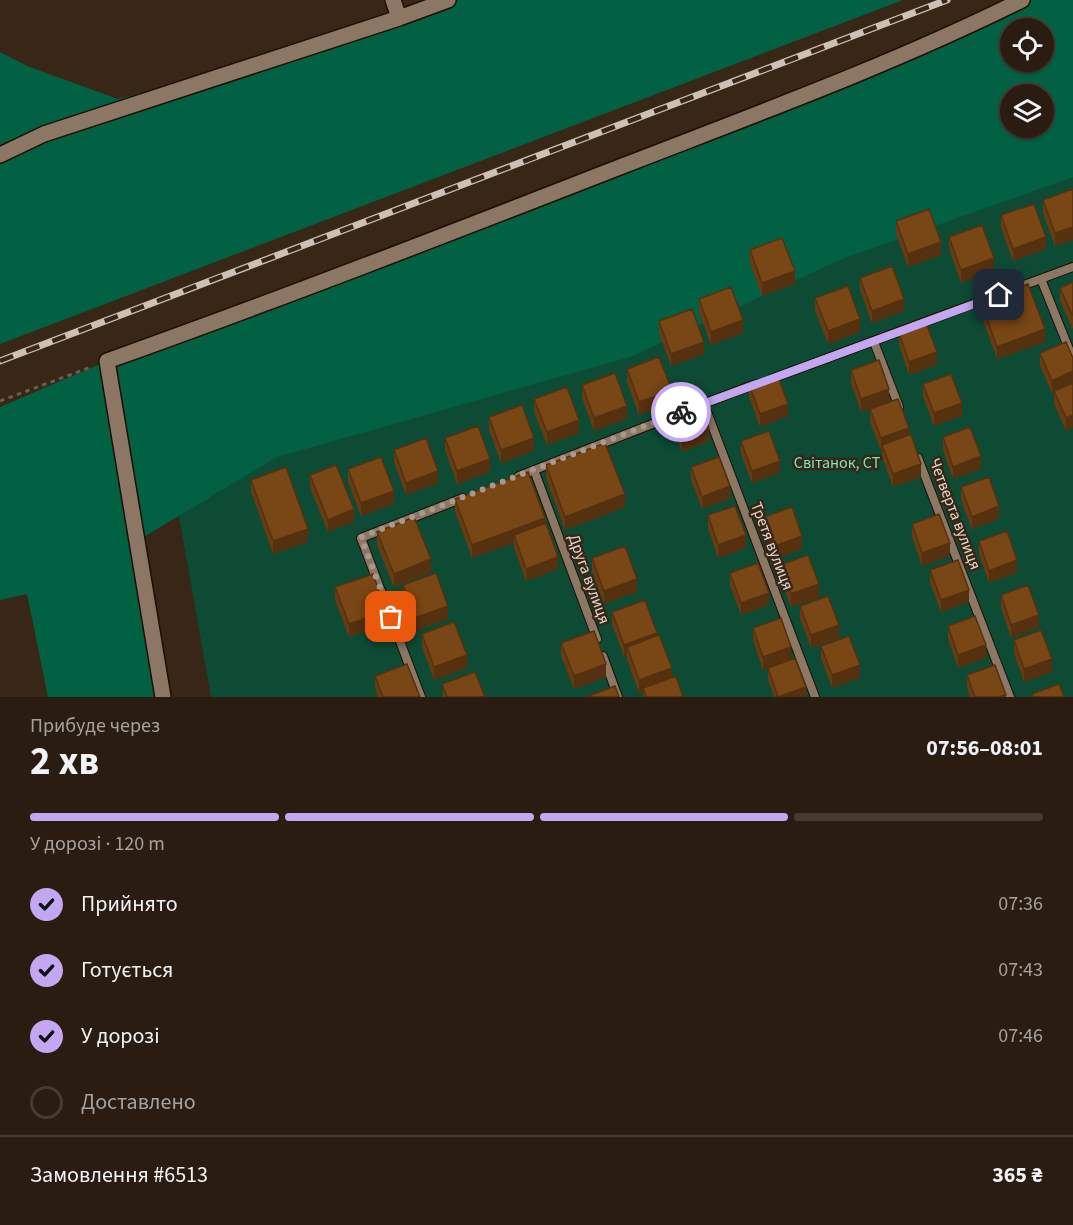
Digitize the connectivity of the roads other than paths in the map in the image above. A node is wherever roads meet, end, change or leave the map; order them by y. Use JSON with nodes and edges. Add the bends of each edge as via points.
{"nodes":[{"id":1,"x":393,"y":0,"type":"edge"},
{"id":2,"x":448,"y":0,"type":"edge"},
{"id":3,"x":1022,"y":0,"type":"edge"},
{"id":4,"x":399,"y":18,"type":"junction"},
{"id":5,"x":0,"y":155,"type":"edge"},
{"id":6,"x":1073,"y":267,"type":"edge"},
{"id":7,"x":1041,"y":279,"type":"junction"},
{"id":8,"x":874,"y":342,"type":"junction"},
{"id":9,"x":1073,"y":358,"type":"edge"},
{"id":10,"x":704,"y":404,"type":"junction"},
{"id":11,"x":903,"y":419,"type":"edge"},
{"id":12,"x":916,"y":453,"type":"edge"},
{"id":13,"x":534,"y":470,"type":"junction"},
{"id":14,"x":512,"y":478,"type":"edge"},
{"id":15,"x":469,"y":495,"type":"edge"},
{"id":16,"x":163,"y":697,"type":"edge"},
{"id":17,"x":421,"y":697,"type":"edge"},
{"id":18,"x":618,"y":697,"type":"edge"},
{"id":19,"x":815,"y":697,"type":"edge"},
{"id":20,"x":1010,"y":697,"type":"edge"}],
"edges":[{"from":1,"to":4,"type":"street"},
{"from":2,"to":4,"type":"street"},
{"from":3,"to":16,"type":"street","via":[[857,75],[107,361]]},
{"from":4,"to":5,"type":"street","via":[[44,134]]},
{"from":6,"to":7,"type":"lane"},
{"from":7,"to":8,"type":"lane"},
{"from":7,"to":9,"type":"lane"},
{"from":8,"to":10,"type":"lane"},
{"from":8,"to":11,"type":"lane"},
{"from":10,"to":13,"type":"lane"},
{"from":10,"to":19,"type":"lane","name":"Третя вулиця"},
{"from":12,"to":20,"type":"lane","name":"Четверта вулиця"},
{"from":13,"to":14,"type":"lane"},
{"from":13,"to":18,"type":"lane","name":"Друга вулиця"},
{"from":15,"to":17,"type":"lane","via":[[361,537]]}]}
